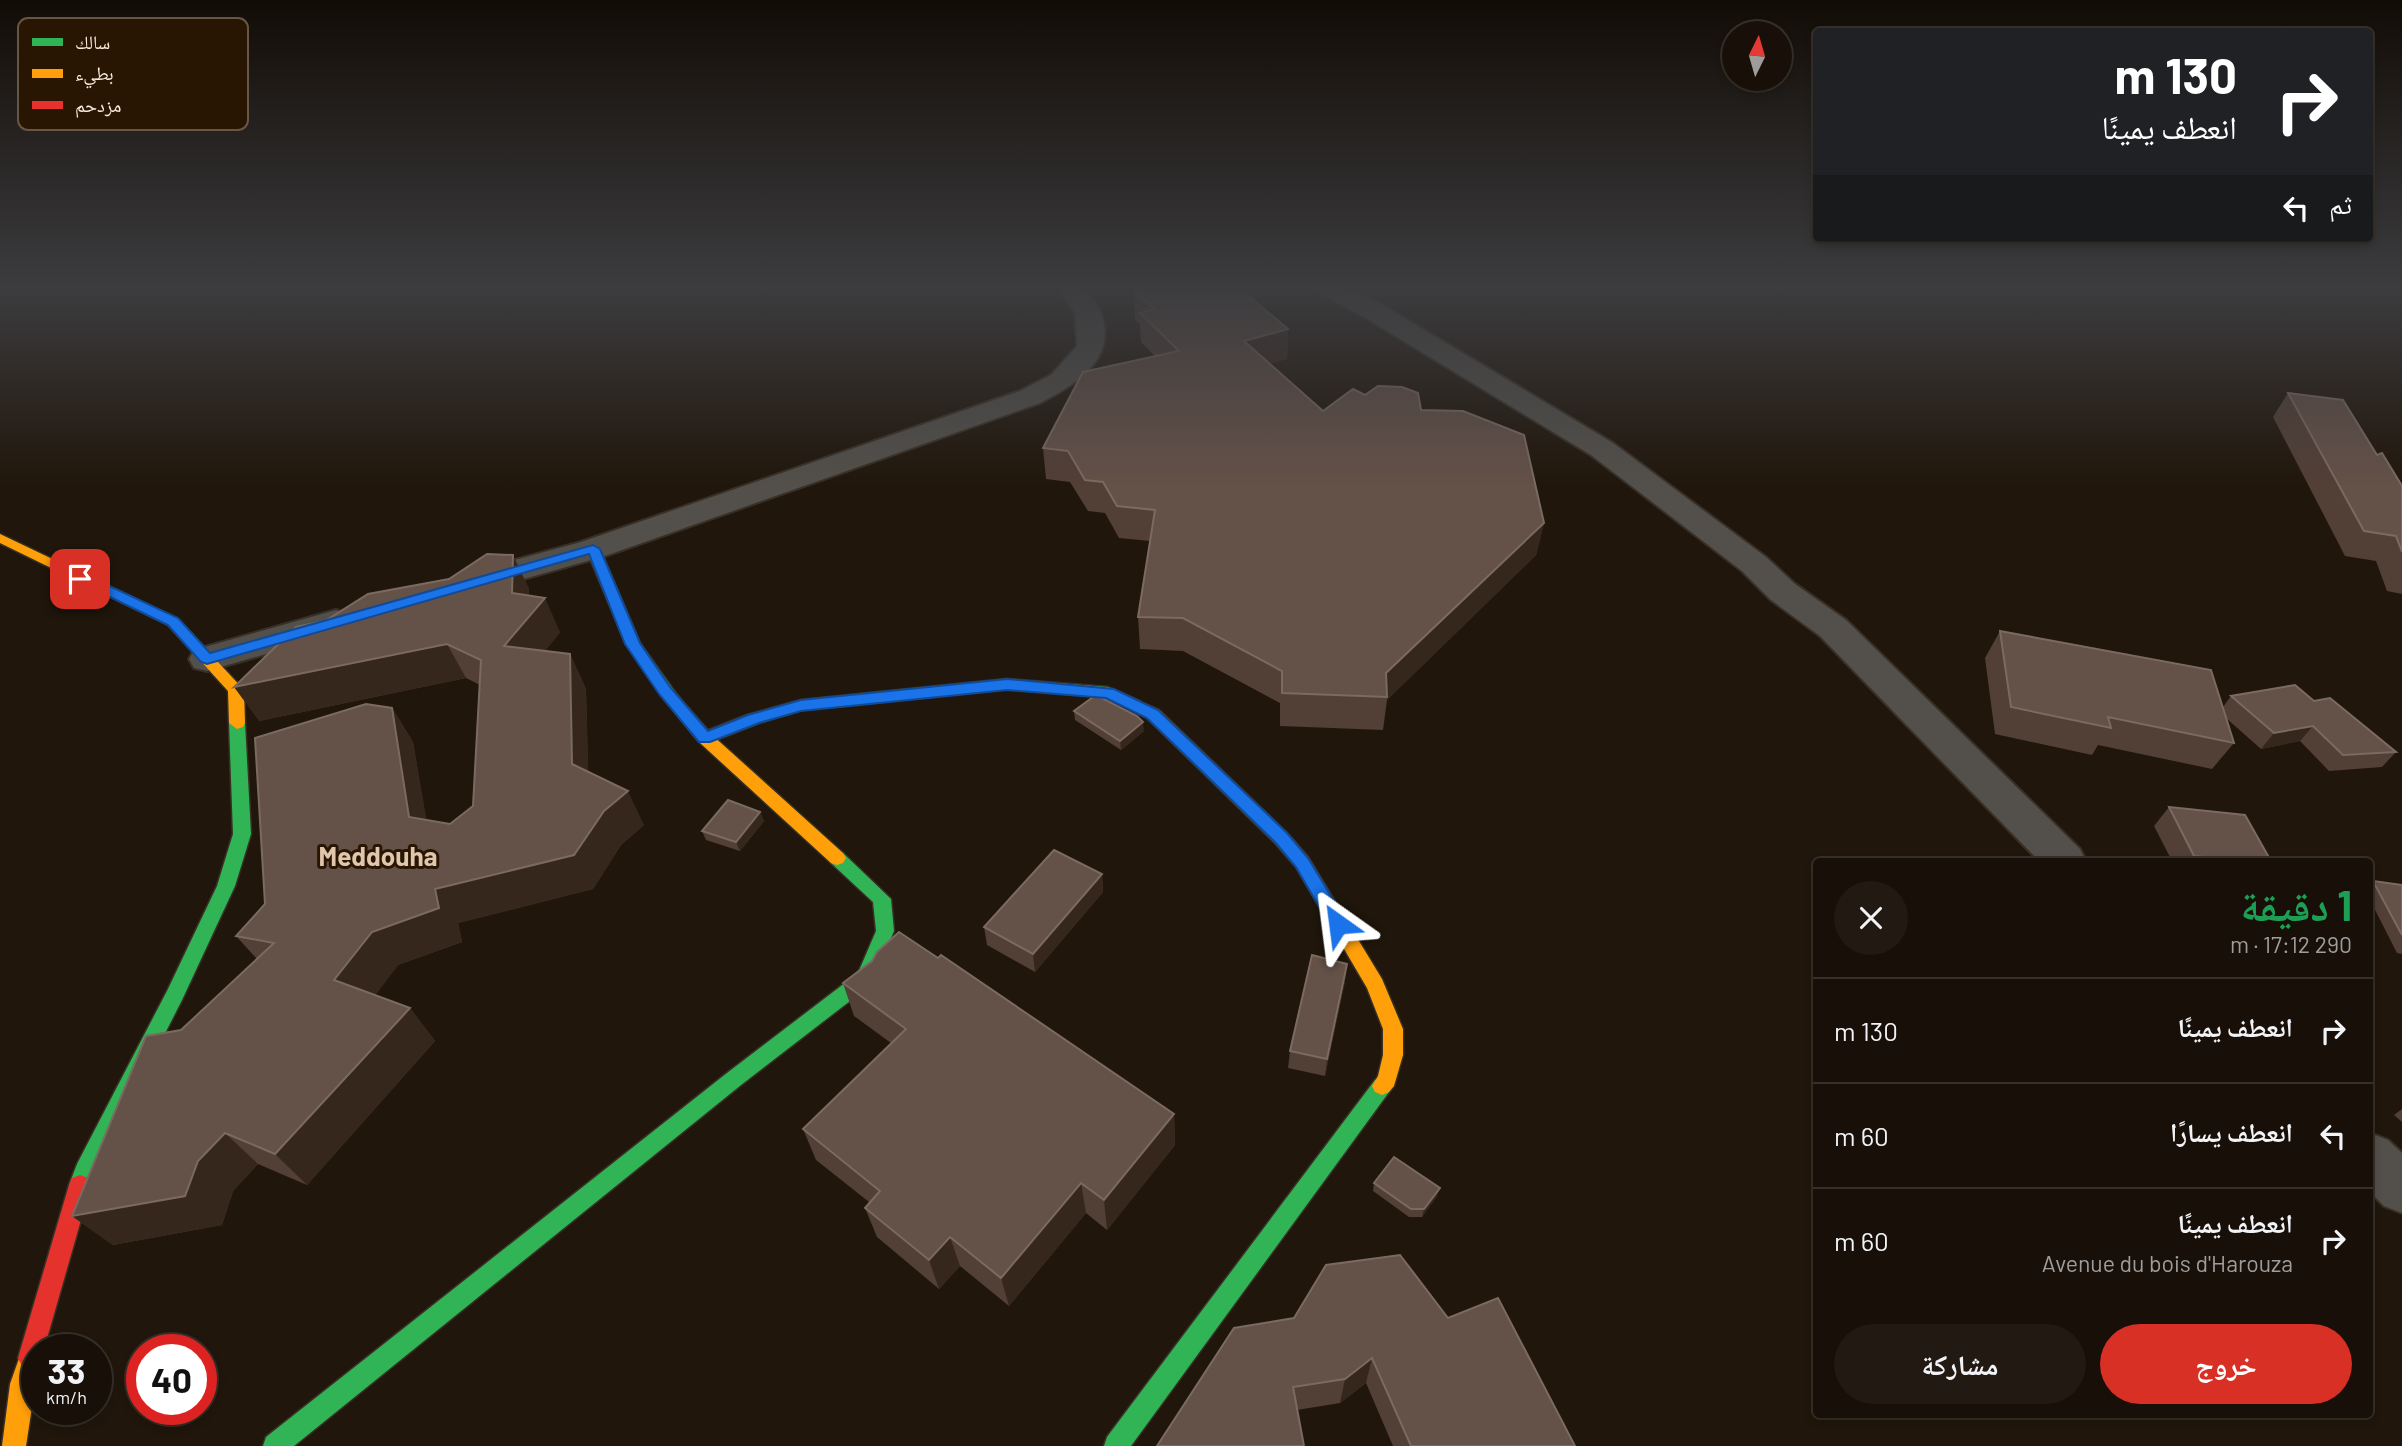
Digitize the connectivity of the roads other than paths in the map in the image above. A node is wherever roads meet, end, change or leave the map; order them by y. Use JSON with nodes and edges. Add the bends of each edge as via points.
{"nodes":[{"id":1,"x":1087,"y":352,"type":"edge"},
{"id":2,"x":1441,"y":352,"type":"edge"},
{"id":3,"x":0,"y":538,"type":"edge"},
{"id":4,"x":593,"y":549,"type":"junction"},
{"id":5,"x":447,"y":590,"type":"edge"},
{"id":6,"x":367,"y":613,"type":"edge"},
{"id":7,"x":207,"y":659,"type":"junction"},
{"id":8,"x":705,"y":738,"type":"junction"},
{"id":9,"x":2062,"y":858,"type":"edge"},
{"id":10,"x":2373,"y":1160,"type":"edge"},
{"id":11,"x":2402,"y":1188,"type":"edge"},
{"id":12,"x":14,"y":1446,"type":"edge"},
{"id":13,"x":275,"y":1446,"type":"edge"},
{"id":14,"x":1116,"y":1446,"type":"edge"}],
"edges":[{"from":1,"to":4,"type":"street","via":[[1061,381],[1030,397]]},
{"from":2,"to":9,"type":"street","via":[[1602,449],[1833,628]]},
{"from":3,"to":7,"type":"street","via":[[173,622]]},
{"from":4,"to":5,"type":"street"},
{"from":4,"to":8,"type":"street","via":[[633,644],[664,691]]},
{"from":6,"to":7,"type":"street"},
{"from":7,"to":12,"type":"street","via":[[236,690],[242,834],[226,886],[181,982],[84,1171],[22,1384]]},
{"from":8,"to":13,"type":"street","via":[[882,899],[886,931],[865,978]]},
{"from":8,"to":14,"type":"street","via":[[801,705],[1007,684],[1108,692],[1153,714],[1281,838],[1302,862],[1375,985],[1393,1029],[1394,1055],[1387,1080]]},
{"from":10,"to":11,"type":"street"}]}
